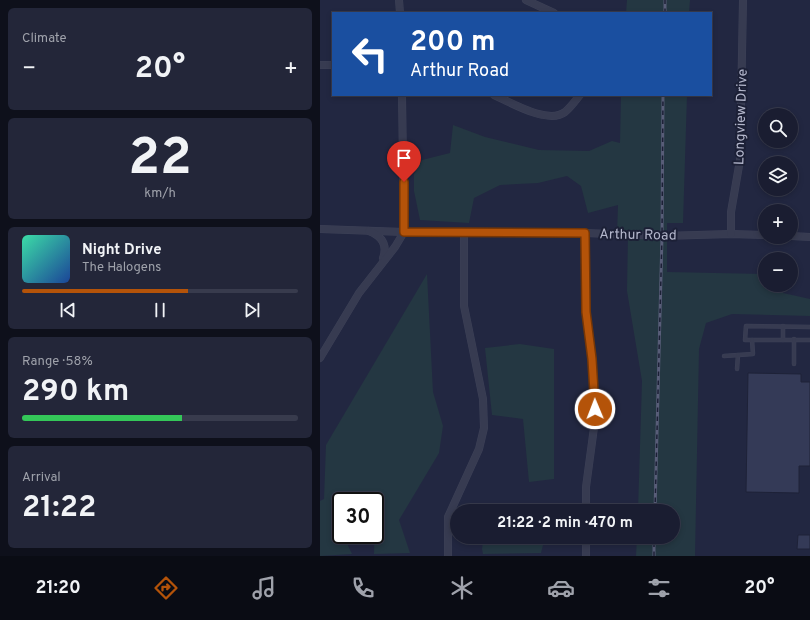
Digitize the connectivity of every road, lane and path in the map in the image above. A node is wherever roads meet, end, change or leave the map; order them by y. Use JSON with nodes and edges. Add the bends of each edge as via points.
{"nodes":[{"id":1,"x":399,"y":0,"type":"edge"},
{"id":2,"x":526,"y":0,"type":"edge"},
{"id":3,"x":743,"y":0,"type":"edge"},
{"id":4,"x":400,"y":12,"type":"edge"},
{"id":5,"x":552,"y":12,"type":"edge"},
{"id":6,"x":320,"y":65,"type":"edge"},
{"id":7,"x":332,"y":65,"type":"edge"},
{"id":8,"x":402,"y":96,"type":"edge"},
{"id":9,"x":496,"y":96,"type":"edge"},
{"id":10,"x":579,"y":96,"type":"edge"},
{"id":11,"x":320,"y":229,"type":"edge"},
{"id":12,"x":365,"y":230,"type":"junction"},
{"id":13,"x":404,"y":232,"type":"junction"},
{"id":14,"x":464,"y":232,"type":"junction"},
{"id":15,"x":585,"y":233,"type":"junction"},
{"id":16,"x":731,"y":234,"type":"junction"},
{"id":17,"x":758,"y":235,"type":"edge"},
{"id":18,"x":798,"y":236,"type":"edge"},
{"id":19,"x":810,"y":237,"type":"edge"},
{"id":20,"x":382,"y":262,"type":"junction"},
{"id":21,"x":783,"y":326,"type":"junction"},
{"id":22,"x":810,"y":327,"type":"edge"},
{"id":23,"x":752,"y":340,"type":"junction"},
{"id":24,"x":783,"y":340,"type":"junction"},
{"id":25,"x":794,"y":340,"type":"junction"},
{"id":26,"x":810,"y":340,"type":"edge"},
{"id":27,"x":738,"y":355,"type":"junction"},
{"id":28,"x":724,"y":356,"type":"dead end"},
{"id":29,"x":320,"y":358,"type":"edge"},
{"id":30,"x":794,"y":364,"type":"dead end"},
{"id":31,"x":737,"y":369,"type":"dead end"},
{"id":32,"x":586,"y":504,"type":"edge"},
{"id":33,"x":586,"y":544,"type":"edge"},
{"id":34,"x":448,"y":556,"type":"edge"},
{"id":35,"x":586,"y":556,"type":"edge"}],
"edges":[{"from":1,"to":4,"type":"street"},
{"from":2,"to":5,"type":"street"},
{"from":3,"to":16,"type":"street","name":"Longview Drive","via":[[740,160],[731,212]]},
{"from":6,"to":7,"type":"street"},
{"from":8,"to":13,"type":"street"},
{"from":9,"to":10,"type":"street","via":[[534,113],[554,116],[564,113]]},
{"from":11,"to":12,"type":"street","name":"Arthur Road"},
{"from":12,"to":13,"type":"street","name":"Arthur Road"},
{"from":12,"to":20,"type":"street","via":[[381,238],[385,252]]},
{"from":13,"to":14,"type":"street","name":"Arthur Road"},
{"from":13,"to":20,"type":"street"},
{"from":14,"to":15,"type":"street","name":"Arthur Road"},
{"from":14,"to":34,"type":"street","via":[[464,306],[483,399],[484,428],[479,449],[448,517]]},
{"from":15,"to":16,"type":"street","name":"Arthur Road","via":[[662,236]]},
{"from":15,"to":32,"type":"street","via":[[586,312],[592,359],[595,420]]},
{"from":16,"to":17,"type":"street","name":"Arthur Road"},
{"from":18,"to":19,"type":"street"},
{"from":20,"to":29,"type":"street","via":[[359,293]]},
{"from":21,"to":22,"type":"lane"},
{"from":21,"to":23,"type":"lane","via":[[746,326],[745,340]]},
{"from":21,"to":24,"type":"lane"},
{"from":23,"to":24,"type":"lane"},
{"from":23,"to":27,"type":"lane","via":[[752,354]]},
{"from":24,"to":25,"type":"lane"},
{"from":25,"to":26,"type":"lane"},
{"from":25,"to":30,"type":"lane"},
{"from":27,"to":28,"type":"lane"},
{"from":27,"to":31,"type":"lane"},
{"from":33,"to":35,"type":"street"}]}
